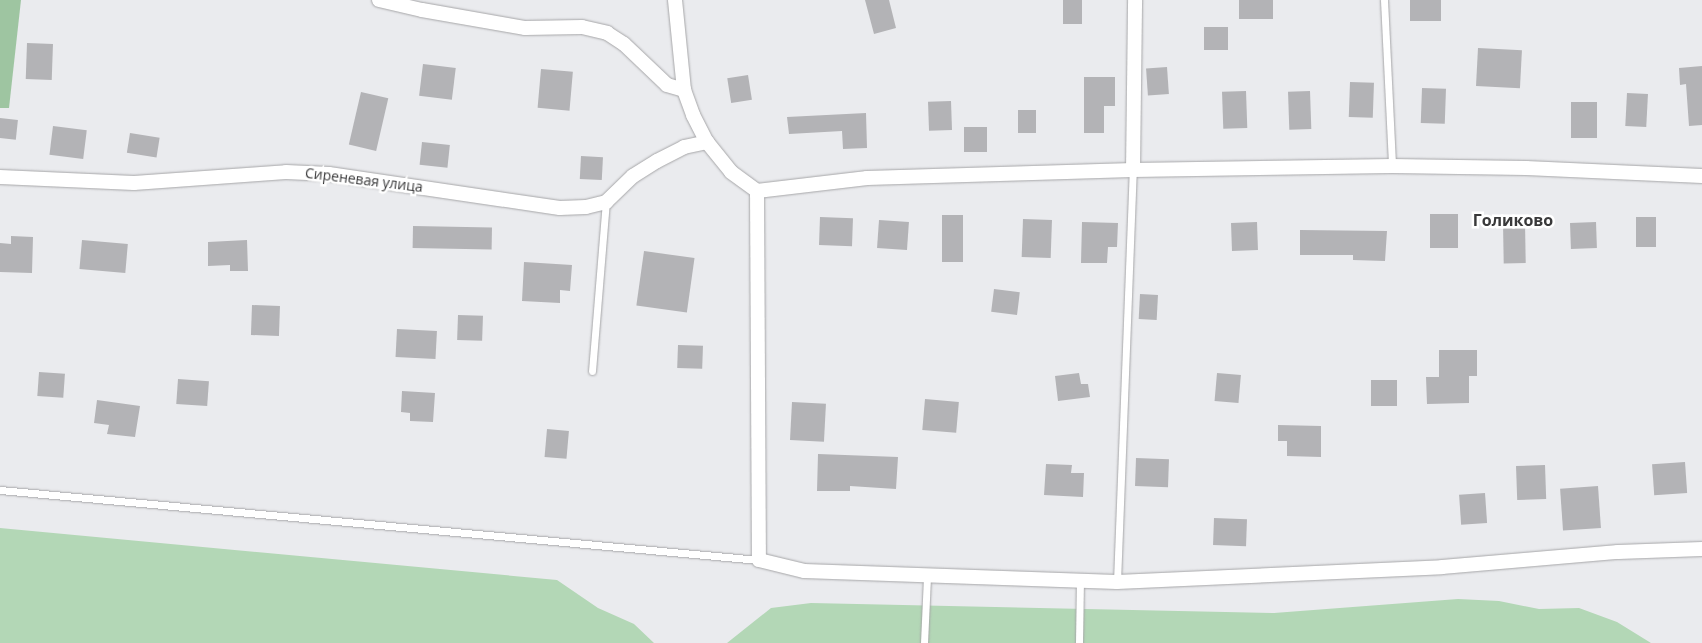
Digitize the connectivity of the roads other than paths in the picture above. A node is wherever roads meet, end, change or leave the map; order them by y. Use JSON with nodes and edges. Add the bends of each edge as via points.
{"nodes":[{"id":1,"x":379,"y":0,"type":"edge"},
{"id":2,"x":675,"y":0,"type":"edge"},
{"id":3,"x":1135,"y":0,"type":"edge"},
{"id":4,"x":1384,"y":0,"type":"edge"},
{"id":5,"x":684,"y":90,"type":"junction"},
{"id":6,"x":707,"y":142,"type":"junction"},
{"id":7,"x":1392,"y":166,"type":"junction"},
{"id":8,"x":1133,"y":170,"type":"junction"},
{"id":9,"x":0,"y":176,"type":"edge"},
{"id":10,"x":1702,"y":176,"type":"edge"},
{"id":11,"x":757,"y":191,"type":"junction"},
{"id":12,"x":606,"y":202,"type":"junction"},
{"id":13,"x":592,"y":371,"type":"dead end"},
{"id":14,"x":0,"y":490,"type":"edge"},
{"id":15,"x":1702,"y":548,"type":"edge"},
{"id":16,"x":759,"y":560,"type":"junction"},
{"id":17,"x":927,"y":576,"type":"junction"},
{"id":18,"x":1080,"y":582,"type":"junction"},
{"id":19,"x":1118,"y":582,"type":"junction"},
{"id":20,"x":924,"y":643,"type":"edge"},
{"id":21,"x":1079,"y":643,"type":"edge"}],
"edges":[{"from":1,"to":5,"type":"street","via":[[525,28],[582,27],[607,33],[624,44],[667,85]]},
{"from":2,"to":5,"type":"street"},
{"from":3,"to":8,"type":"street"},
{"from":4,"to":7,"type":"lane"},
{"from":5,"to":6,"type":"street"},
{"from":6,"to":11,"type":"street","via":[[731,172]]},
{"from":6,"to":12,"type":"street","via":[[684,147],[657,161],[633,176]]},
{"from":7,"to":8,"type":"street"},
{"from":7,"to":10,"type":"street"},
{"from":8,"to":11,"type":"street","via":[[867,178]]},
{"from":8,"to":19,"type":"lane"},
{"from":9,"to":12,"type":"street","name":"Сиреневая улица","via":[[134,183],[286,172],[329,174],[560,208]]},
{"from":11,"to":16,"type":"street"},
{"from":12,"to":13,"type":"lane"},
{"from":14,"to":16,"type":"lane"},
{"from":15,"to":19,"type":"street","via":[[1442,567]]},
{"from":16,"to":17,"type":"street","via":[[804,571]]},
{"from":17,"to":18,"type":"street"},
{"from":17,"to":20,"type":"lane"},
{"from":18,"to":19,"type":"street"},
{"from":18,"to":21,"type":"lane"}]}
